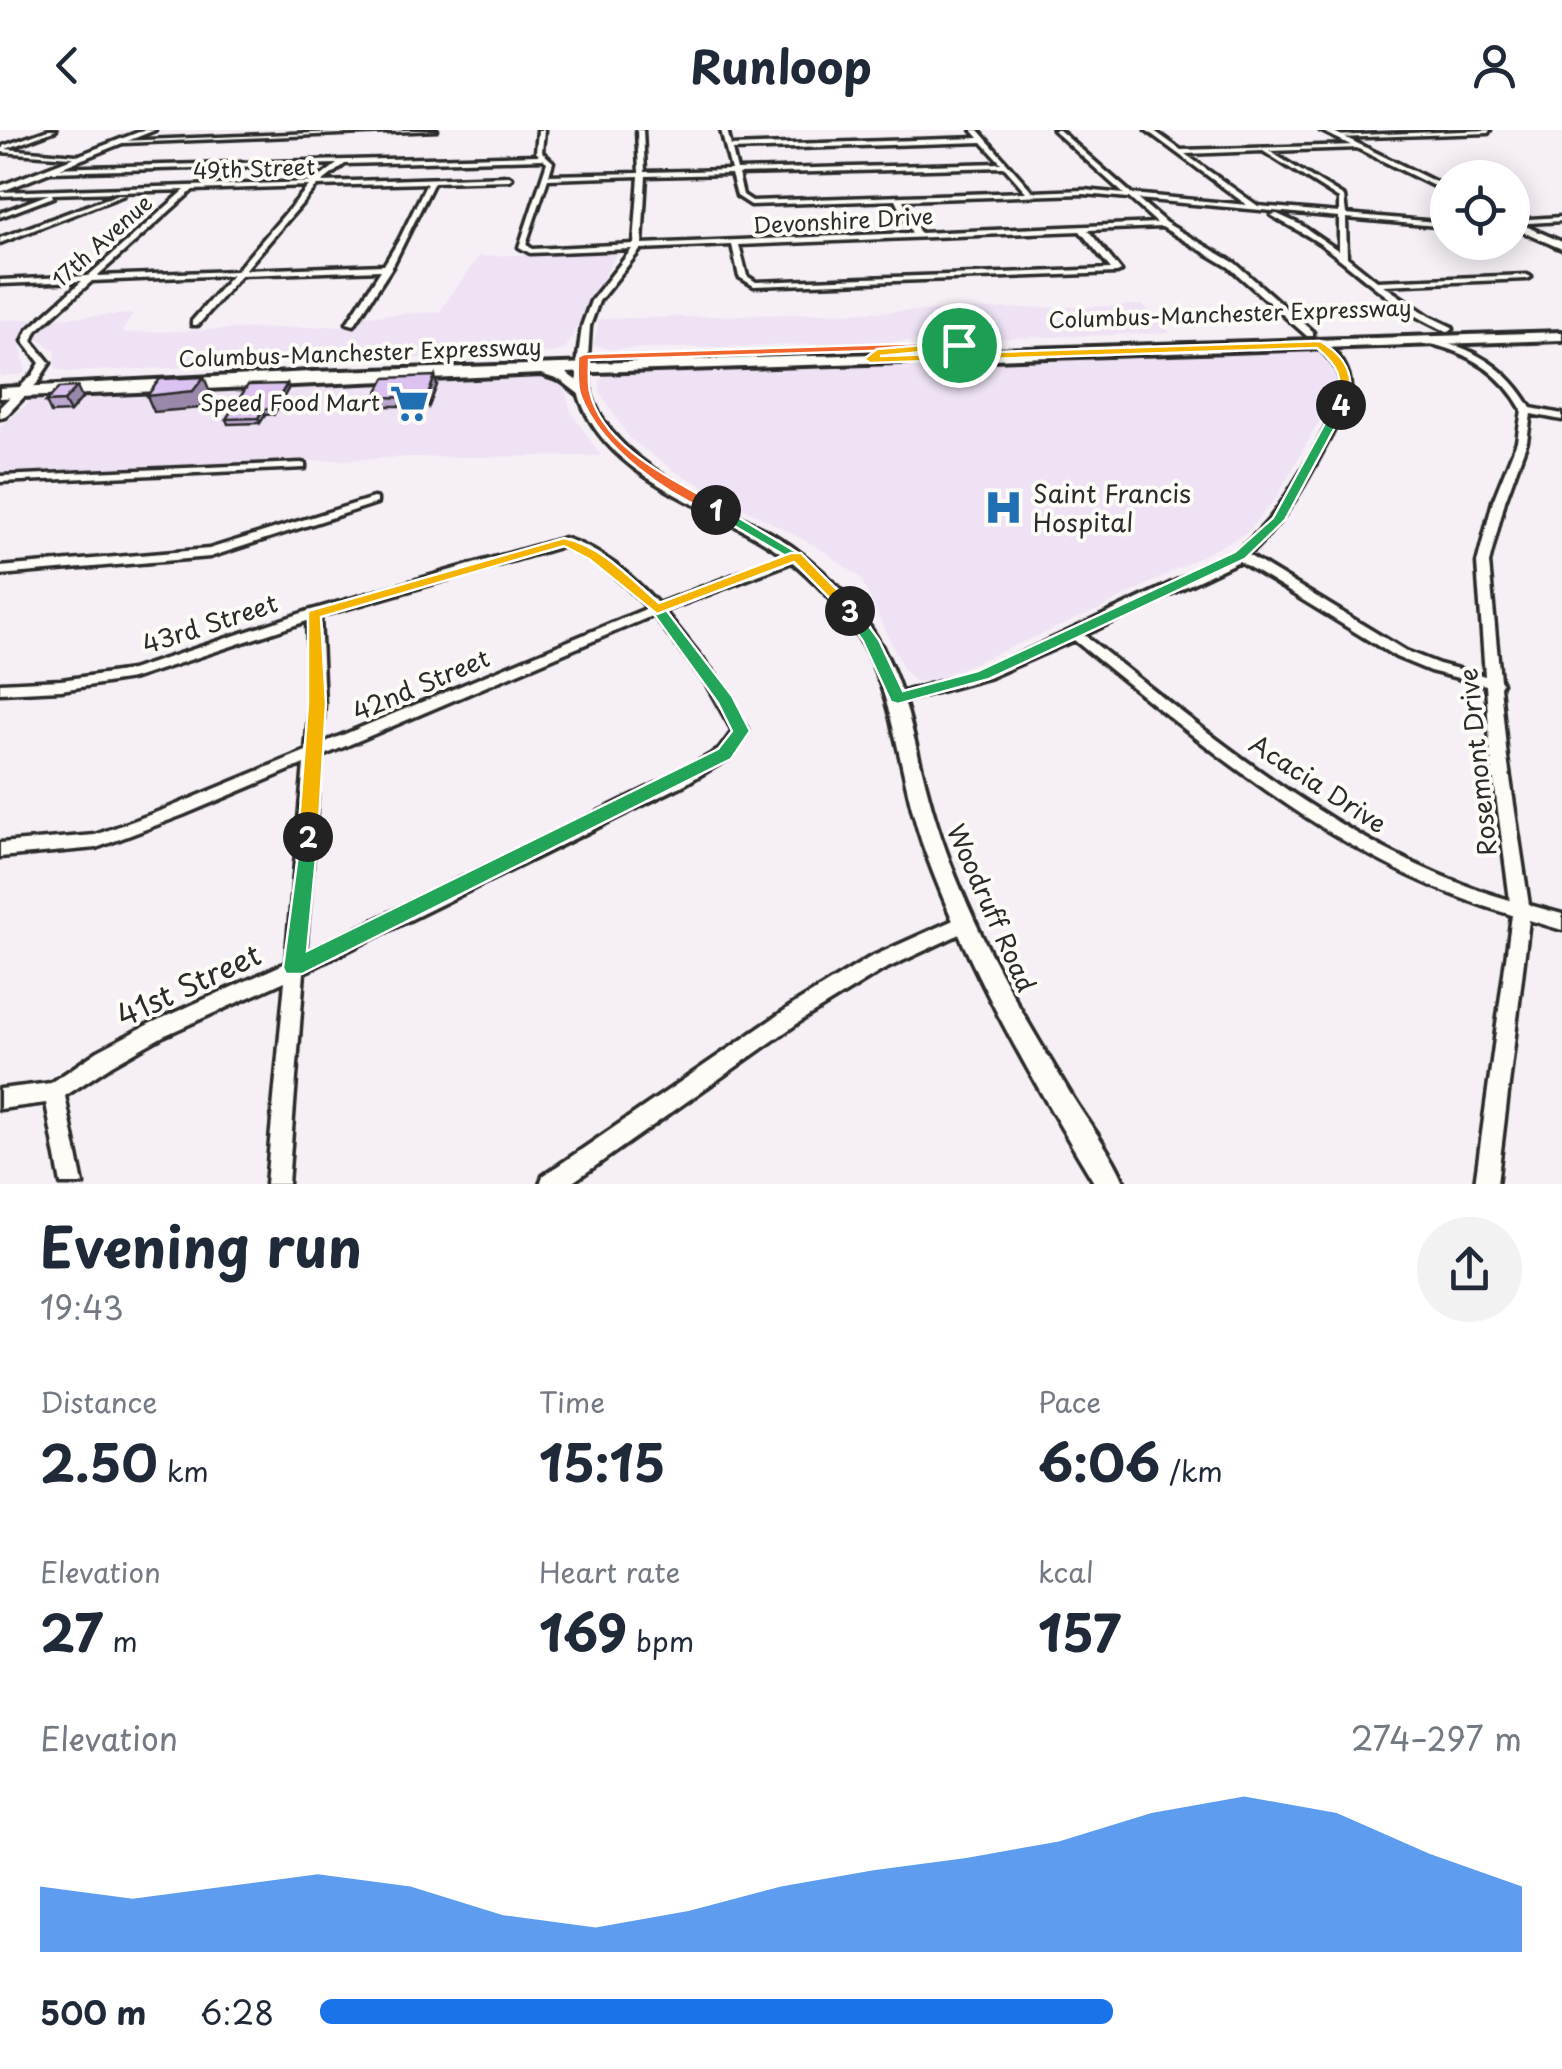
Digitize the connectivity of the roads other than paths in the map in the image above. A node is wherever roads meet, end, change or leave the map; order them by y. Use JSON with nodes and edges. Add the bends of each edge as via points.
{"nodes":[{"id":1,"x":53,"y":130,"type":"edge"},
{"id":2,"x":152,"y":130,"type":"edge"},
{"id":3,"x":434,"y":130,"type":"edge"},
{"id":4,"x":541,"y":130,"type":"edge"},
{"id":5,"x":640,"y":130,"type":"edge"},
{"id":6,"x":975,"y":130,"type":"edge"},
{"id":7,"x":1056,"y":130,"type":"edge"},
{"id":8,"x":1149,"y":130,"type":"edge"},
{"id":9,"x":1324,"y":130,"type":"edge"},
{"id":10,"x":724,"y":131,"type":"edge"},
{"id":11,"x":1488,"y":131,"type":"edge"},
{"id":12,"x":290,"y":135,"type":"junction"},
{"id":13,"x":1336,"y":136,"type":"junction"},
{"id":14,"x":982,"y":140,"type":"junction"},
{"id":15,"x":124,"y":141,"type":"junction"},
{"id":16,"x":1358,"y":147,"type":"junction"},
{"id":17,"x":728,"y":148,"type":"junction"},
{"id":18,"x":0,"y":149,"type":"edge"},
{"id":19,"x":1263,"y":150,"type":"junction"},
{"id":20,"x":1178,"y":152,"type":"junction"},
{"id":21,"x":86,"y":156,"type":"junction"},
{"id":22,"x":545,"y":157,"type":"junction"},
{"id":23,"x":344,"y":162,"type":"junction"},
{"id":24,"x":278,"y":163,"type":"junction"},
{"id":25,"x":1005,"y":166,"type":"junction"},
{"id":26,"x":50,"y":170,"type":"junction"},
{"id":27,"x":736,"y":174,"type":"junction"},
{"id":28,"x":642,"y":175,"type":"junction"},
{"id":29,"x":546,"y":176,"type":"junction"},
{"id":30,"x":509,"y":178,"type":"dead end"},
{"id":31,"x":432,"y":182,"type":"junction"},
{"id":32,"x":1430,"y":182,"type":"edge"},
{"id":33,"x":314,"y":184,"type":"junction"},
{"id":34,"x":191,"y":188,"type":"junction"},
{"id":35,"x":132,"y":190,"type":"junction"},
{"id":36,"x":0,"y":191,"type":"edge"},
{"id":37,"x":61,"y":192,"type":"junction"},
{"id":38,"x":1031,"y":194,"type":"junction"},
{"id":39,"x":1130,"y":196,"type":"junction"},
{"id":40,"x":899,"y":200,"type":"junction"},
{"id":41,"x":1262,"y":210,"type":"junction"},
{"id":42,"x":0,"y":215,"type":"edge"},
{"id":43,"x":1341,"y":218,"type":"junction"},
{"id":44,"x":1562,"y":219,"type":"edge"},
{"id":45,"x":1530,"y":221,"type":"edge"},
{"id":46,"x":1430,"y":224,"type":"edge"},
{"id":47,"x":1162,"y":225,"type":"junction"},
{"id":48,"x":1082,"y":228,"type":"junction"},
{"id":49,"x":1530,"y":231,"type":"edge"},
{"id":50,"x":916,"y":234,"type":"junction"},
{"id":51,"x":1,"y":241,"type":"edge"},
{"id":52,"x":735,"y":243,"type":"junction"},
{"id":53,"x":1562,"y":246,"type":"edge"},
{"id":54,"x":638,"y":247,"type":"junction"},
{"id":55,"x":1342,"y":257,"type":"junction"},
{"id":56,"x":388,"y":266,"type":"junction"},
{"id":57,"x":240,"y":272,"type":"junction"},
{"id":58,"x":1527,"y":277,"type":"dead end"},
{"id":59,"x":92,"y":278,"type":"junction"},
{"id":60,"x":0,"y":282,"type":"edge"},
{"id":61,"x":1376,"y":283,"type":"junction"},
{"id":62,"x":195,"y":322,"type":"dead end"},
{"id":63,"x":352,"y":323,"type":"dead end"},
{"id":64,"x":1562,"y":326,"type":"edge"},
{"id":65,"x":1428,"y":330,"type":"junction"},
{"id":66,"x":1562,"y":336,"type":"edge"},
{"id":67,"x":1315,"y":339,"type":"junction"},
{"id":68,"x":1483,"y":339,"type":"junction"},
{"id":69,"x":959,"y":345,"type":"junction"},
{"id":70,"x":1479,"y":358,"type":"junction"},
{"id":71,"x":870,"y":359,"type":"junction"},
{"id":72,"x":584,"y":363,"type":"junction"},
{"id":73,"x":491,"y":371,"type":"junction"},
{"id":74,"x":0,"y":381,"type":"edge"},
{"id":75,"x":29,"y":385,"type":"junction"},
{"id":76,"x":0,"y":393,"type":"edge"},
{"id":77,"x":584,"y":393,"type":"junction"},
{"id":78,"x":1526,"y":410,"type":"junction"},
{"id":79,"x":0,"y":414,"type":"edge"},
{"id":80,"x":1562,"y":417,"type":"edge"},
{"id":81,"x":301,"y":466,"type":"dead end"},
{"id":82,"x":0,"y":479,"type":"edge"},
{"id":83,"x":373,"y":501,"type":"dead end"},
{"id":84,"x":796,"y":556,"type":"junction"},
{"id":85,"x":1240,"y":556,"type":"junction"},
{"id":86,"x":0,"y":571,"type":"edge"},
{"id":87,"x":657,"y":609,"type":"junction"},
{"id":88,"x":313,"y":614,"type":"junction"},
{"id":89,"x":1076,"y":634,"type":"junction"},
{"id":90,"x":1495,"y":683,"type":"junction"},
{"id":91,"x":0,"y":688,"type":"edge"},
{"id":92,"x":898,"y":698,"type":"junction"},
{"id":93,"x":313,"y":754,"type":"junction"},
{"id":94,"x":0,"y":850,"type":"edge"},
{"id":95,"x":1521,"y":913,"type":"junction"},
{"id":96,"x":1562,"y":922,"type":"edge"},
{"id":97,"x":967,"y":926,"type":"junction"},
{"id":98,"x":294,"y":968,"type":"junction"},
{"id":99,"x":54,"y":1092,"type":"junction"},
{"id":100,"x":0,"y":1099,"type":"edge"},
{"id":101,"x":72,"y":1184,"type":"edge"},
{"id":102,"x":276,"y":1184,"type":"edge"},
{"id":103,"x":551,"y":1184,"type":"edge"},
{"id":104,"x":1111,"y":1184,"type":"edge"},
{"id":105,"x":1486,"y":1184,"type":"edge"}],
"edges":[{"from":1,"to":18,"type":"street"},
{"from":2,"to":15,"type":"street"},
{"from":3,"to":12,"type":"street"},
{"from":4,"to":22,"type":"street","via":[[538,152]]},
{"from":5,"to":28,"type":"street"},
{"from":6,"to":14,"type":"street"},
{"from":7,"to":39,"type":"street"},
{"from":8,"to":20,"type":"street"},
{"from":9,"to":13,"type":"street"},
{"from":10,"to":17,"type":"street"},
{"from":11,"to":13,"type":"street"},
{"from":12,"to":15,"type":"street"},
{"from":12,"to":24,"type":"street"},
{"from":13,"to":16,"type":"street"},
{"from":14,"to":17,"type":"street"},
{"from":14,"to":25,"type":"street"},
{"from":15,"to":21,"type":"street"},
{"from":16,"to":19,"type":"street"},
{"from":16,"to":32,"type":"street"},
{"from":17,"to":27,"type":"street"},
{"from":18,"to":21,"type":"street"},
{"from":19,"to":20,"type":"street"},
{"from":19,"to":43,"type":"street","via":[[1336,192]]},
{"from":20,"to":41,"type":"street"},
{"from":21,"to":26,"type":"street"},
{"from":22,"to":23,"type":"street"},
{"from":22,"to":29,"type":"street"},
{"from":23,"to":24,"type":"street"},
{"from":23,"to":33,"type":"street"},
{"from":24,"to":26,"type":"street"},
{"from":25,"to":27,"type":"street"},
{"from":25,"to":38,"type":"street"},
{"from":26,"to":36,"type":"street"},
{"from":27,"to":28,"type":"street"},
{"from":27,"to":40,"type":"street","via":[[744,200]]},
{"from":28,"to":29,"type":"street"},
{"from":28,"to":54,"type":"street"},
{"from":29,"to":54,"type":"street","name":"Devonshire Drive","via":[[525,250]]},
{"from":30,"to":31,"type":"street","name":"49th Street"},
{"from":31,"to":33,"type":"street","name":"49th Street"},
{"from":31,"to":56,"type":"street"},
{"from":33,"to":34,"type":"street","name":"49th Street"},
{"from":33,"to":57,"type":"street"},
{"from":34,"to":35,"type":"street","name":"49th Street"},
{"from":34,"to":59,"type":"street","name":"17th Avenue"},
{"from":35,"to":37,"type":"street","name":"49th Street"},
{"from":35,"to":51,"type":"street"},
{"from":36,"to":37,"type":"street","name":"49th Street"},
{"from":37,"to":42,"type":"street"},
{"from":38,"to":39,"type":"street"},
{"from":38,"to":40,"type":"street"},
{"from":39,"to":41,"type":"street"},
{"from":39,"to":47,"type":"street"},
{"from":40,"to":50,"type":"street"},
{"from":41,"to":43,"type":"street"},
{"from":41,"to":55,"type":"street"},
{"from":43,"to":46,"type":"street"},
{"from":43,"to":55,"type":"street"},
{"from":44,"to":45,"type":"street"},
{"from":47,"to":48,"type":"street","name":"Devonshire Drive"},
{"from":47,"to":67,"type":"street","via":[[1232,265]]},
{"from":48,"to":50,"type":"street","name":"Devonshire Drive"},
{"from":48,"to":52,"type":"street","via":[[1116,271],[754,284],[742,277]]},
{"from":49,"to":53,"type":"street"},
{"from":50,"to":52,"type":"street","name":"Devonshire Drive"},
{"from":52,"to":54,"type":"street","name":"Devonshire Drive"},
{"from":54,"to":72,"type":"street","via":[[595,300]]},
{"from":55,"to":61,"type":"street"},
{"from":56,"to":57,"type":"street"},
{"from":56,"to":63,"type":"street"},
{"from":57,"to":59,"type":"street"},
{"from":57,"to":62,"type":"street"},
{"from":58,"to":61,"type":"street"},
{"from":59,"to":60,"type":"street"},
{"from":59,"to":75,"type":"street","name":"17th Avenue","via":[[28,336],[44,364]]},
{"from":61,"to":65,"type":"street"},
{"from":64,"to":65,"type":"main road","name":"Columbus-Manchester Expressway"},
{"from":65,"to":67,"type":"main road","name":"Columbus-Manchester Expressway"},
{"from":65,"to":68,"type":"main road","name":"Columbus-Manchester Expressway"},
{"from":65,"to":70,"type":"street"},
{"from":66,"to":68,"type":"main road","name":"Columbus-Manchester Expressway"},
{"from":67,"to":69,"type":"main road","name":"Columbus-Manchester Expressway"},
{"from":67,"to":71,"type":"main road","name":"Columbus-Manchester Expressway"},
{"from":67,"to":85,"type":"street","via":[[1341,363],[1344,401],[1278,520]]},
{"from":68,"to":70,"type":"street","via":[[1473,348]]},
{"from":69,"to":71,"type":"main road","via":[[877,352]]},
{"from":69,"to":72,"type":"main road","name":"Columbus-Manchester Expressway"},
{"from":70,"to":78,"type":"street"},
{"from":71,"to":72,"type":"main road","name":"Columbus-Manchester Expressway"},
{"from":72,"to":73,"type":"main road","name":"Columbus-Manchester Expressway"},
{"from":72,"to":75,"type":"main road","name":"Columbus-Manchester Expressway"},
{"from":72,"to":77,"type":"street"},
{"from":73,"to":75,"type":"main road","name":"Columbus-Manchester Expressway"},
{"from":73,"to":77,"type":"main road","via":[[560,375]]},
{"from":74,"to":75,"type":"main road","name":"Columbus-Manchester Expressway"},
{"from":75,"to":76,"type":"main road","name":"Columbus-Manchester Expressway"},
{"from":75,"to":79,"type":"street"},
{"from":77,"to":84,"type":"street","name":"Woodruff Road","via":[[605,432],[641,464]]},
{"from":78,"to":80,"type":"street"},
{"from":78,"to":90,"type":"street","name":"Rosemont Drive","via":[[1483,563]]},
{"from":81,"to":82,"type":"street"},
{"from":83,"to":86,"type":"street","via":[[210,553]]},
{"from":84,"to":87,"type":"street","name":"42nd Street"},
{"from":84,"to":92,"type":"street","name":"Woodruff Road","via":[[858,620]]},
{"from":85,"to":89,"type":"street"},
{"from":85,"to":90,"type":"street","via":[[1401,654]]},
{"from":87,"to":88,"type":"street","name":"43rd Street","via":[[599,559],[564,542]]},
{"from":87,"to":93,"type":"street","name":"42nd Street"},
{"from":87,"to":98,"type":"street","name":"41st Street","via":[[726,700],[741,731],[724,754]]},
{"from":88,"to":91,"type":"street","name":"43rd Street","via":[[132,674]]},
{"from":88,"to":93,"type":"street"},
{"from":89,"to":92,"type":"street","via":[[983,675]]},
{"from":89,"to":95,"type":"street","name":"Acacia Drive","via":[[1228,756],[1348,838]]},
{"from":90,"to":95,"type":"street","name":"Rosemont Drive"},
{"from":92,"to":97,"type":"street","name":"Woodruff Road","via":[[922,808]]},
{"from":93,"to":94,"type":"street","name":"42nd Street","via":[[96,841]]},
{"from":93,"to":98,"type":"street"},
{"from":95,"to":96,"type":"street","name":"Acacia Drive"},
{"from":95,"to":105,"type":"street","name":"Rosemont Drive"},
{"from":97,"to":103,"type":"street","via":[[876,964],[800,1010]]},
{"from":97,"to":104,"type":"street","name":"Woodruff Road","via":[[1034,1060]]},
{"from":98,"to":99,"type":"street","name":"41st Street","via":[[156,1030]]},
{"from":98,"to":102,"type":"street"},
{"from":99,"to":100,"type":"street","name":"41st Street"},
{"from":99,"to":101,"type":"street"}]}
